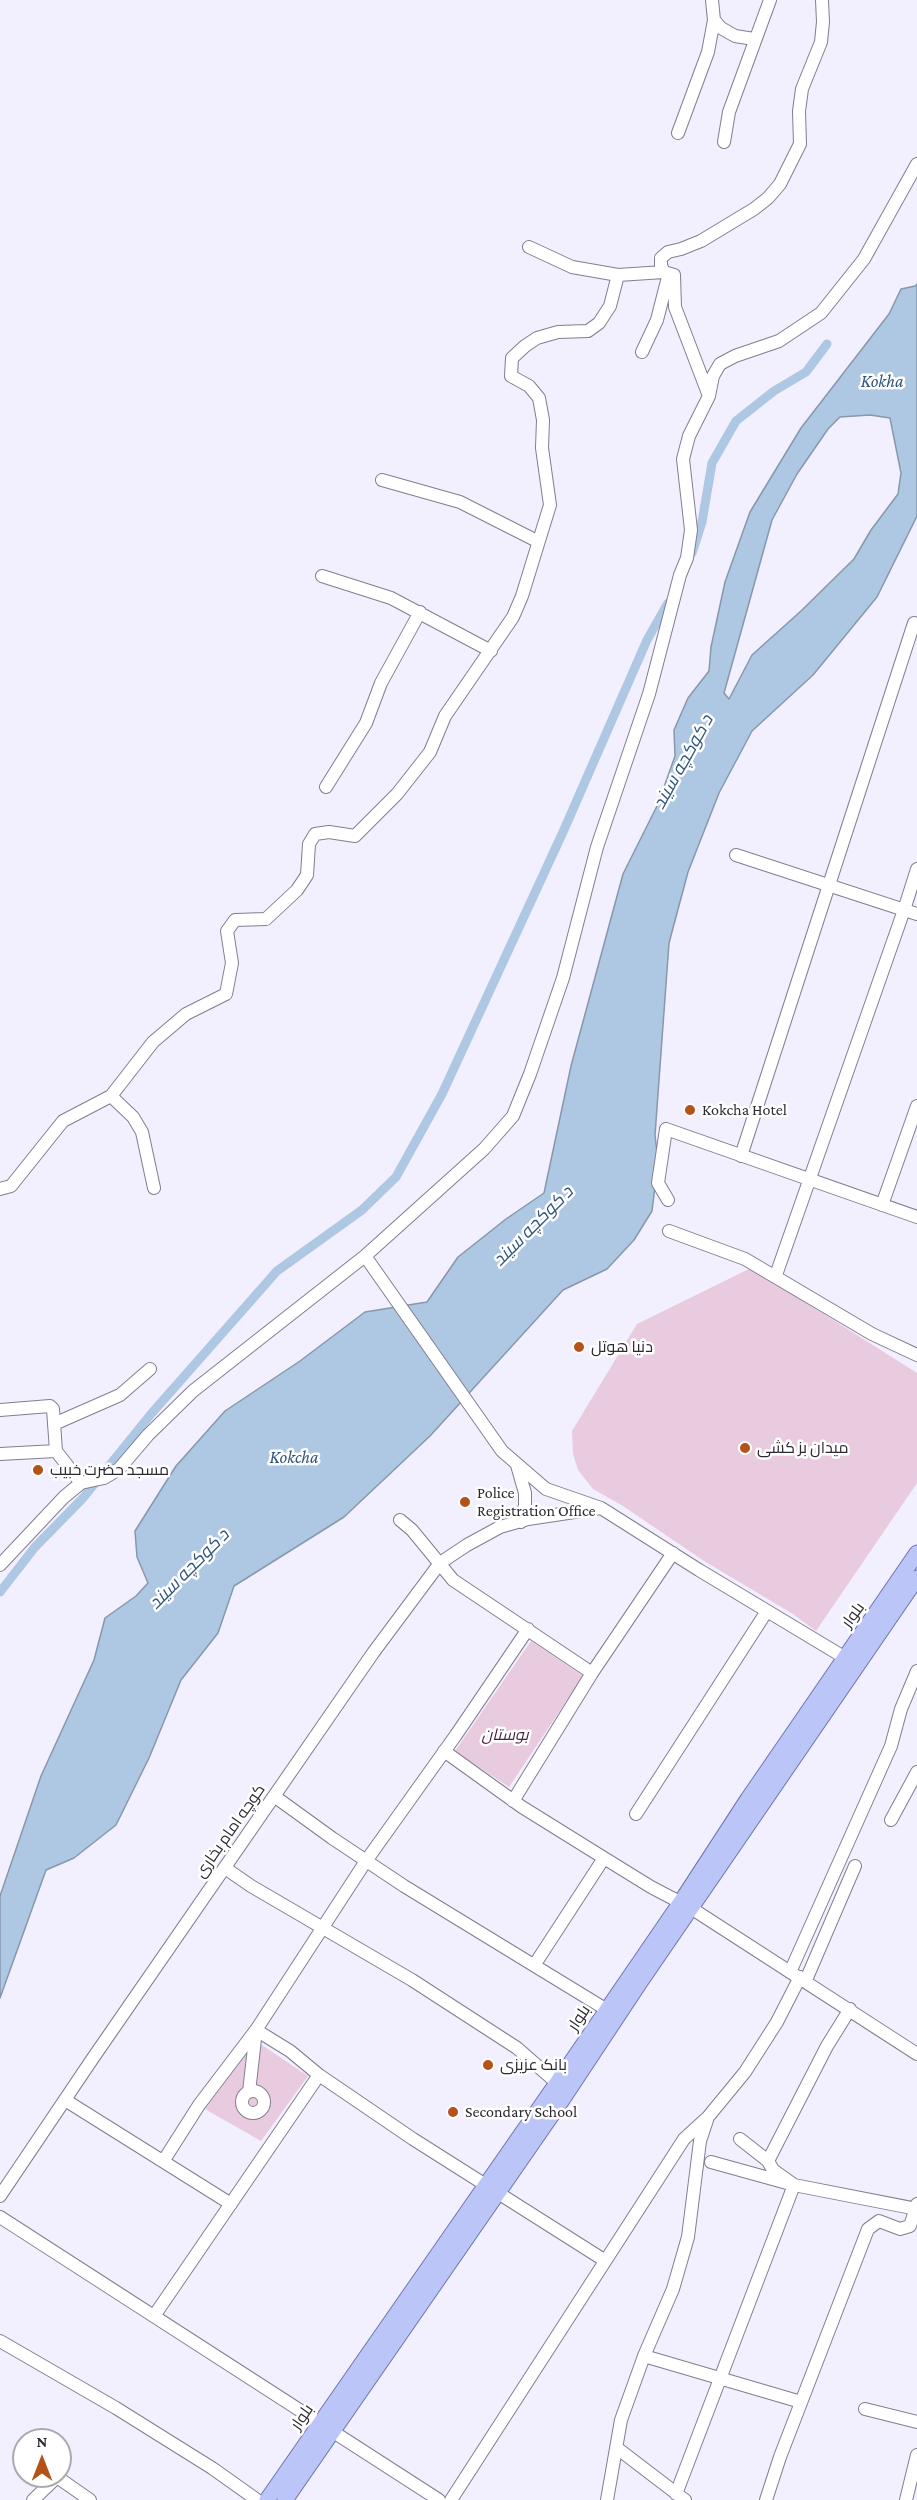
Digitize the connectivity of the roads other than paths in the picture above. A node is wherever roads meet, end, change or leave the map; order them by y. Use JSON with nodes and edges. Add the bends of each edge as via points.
{"nodes":[{"id":1,"x":712,"y":0,"type":"edge"},
{"id":2,"x":770,"y":0,"type":"edge"},
{"id":3,"x":822,"y":0,"type":"edge"},
{"id":4,"x":714,"y":20,"type":"junction"},
{"id":5,"x":754,"y":39,"type":"junction"},
{"id":6,"x":678,"y":133,"type":"dead end"},
{"id":7,"x":724,"y":142,"type":"dead end"},
{"id":8,"x":917,"y":164,"type":"edge"},
{"id":9,"x":529,"y":247,"type":"dead end"},
{"id":10,"x":666,"y":273,"type":"junction"},
{"id":11,"x":618,"y":275,"type":"junction"},
{"id":12,"x":642,"y":352,"type":"dead end"},
{"id":13,"x":709,"y":396,"type":"junction"},
{"id":14,"x":382,"y":480,"type":"dead end"},
{"id":15,"x":537,"y":541,"type":"junction"},
{"id":16,"x":322,"y":576,"type":"dead end"},
{"id":17,"x":420,"y":612,"type":"junction"},
{"id":18,"x":917,"y":624,"type":"edge"},
{"id":19,"x":491,"y":651,"type":"junction"},
{"id":20,"x":326,"y":787,"type":"dead end"},
{"id":21,"x":736,"y":855,"type":"dead end"},
{"id":22,"x":917,"y":869,"type":"edge"},
{"id":23,"x":829,"y":885,"type":"junction"},
{"id":24,"x":904,"y":910,"type":"junction"},
{"id":25,"x":917,"y":914,"type":"edge"},
{"id":26,"x":111,"y":1096,"type":"junction"},
{"id":27,"x":917,"y":1106,"type":"edge"},
{"id":28,"x":741,"y":1156,"type":"junction"},
{"id":29,"x":808,"y":1179,"type":"junction"},
{"id":30,"x":154,"y":1188,"type":"dead end"},
{"id":31,"x":0,"y":1190,"type":"edge"},
{"id":32,"x":668,"y":1200,"type":"dead end"},
{"id":33,"x":882,"y":1205,"type":"junction"},
{"id":34,"x":917,"y":1217,"type":"edge"},
{"id":35,"x":669,"y":1231,"type":"dead end"},
{"id":36,"x":364,"y":1256,"type":"junction"},
{"id":37,"x":776,"y":1275,"type":"junction"},
{"id":38,"x":917,"y":1355,"type":"edge"},
{"id":39,"x":150,"y":1369,"type":"dead end"},
{"id":40,"x":0,"y":1410,"type":"edge"},
{"id":41,"x":54,"y":1425,"type":"junction"},
{"id":42,"x":57,"y":1451,"type":"junction"},
{"id":43,"x":0,"y":1454,"type":"edge"},
{"id":44,"x":517,"y":1465,"type":"junction"},
{"id":45,"x":81,"y":1483,"type":"junction"},
{"id":46,"x":601,"y":1508,"type":"junction"},
{"id":47,"x":400,"y":1520,"type":"dead end"},
{"id":48,"x":521,"y":1522,"type":"junction"},
{"id":49,"x":673,"y":1553,"type":"junction"},
{"id":50,"x":917,"y":1553,"type":"edge"},
{"id":51,"x":440,"y":1563,"type":"junction"},
{"id":52,"x":0,"y":1565,"type":"edge"},
{"id":53,"x":917,"y":1578,"type":"edge"},
{"id":54,"x":767,"y":1611,"type":"junction"},
{"id":55,"x":528,"y":1629,"type":"junction"},
{"id":56,"x":844,"y":1658,"type":"junction"},
{"id":57,"x":858,"y":1666,"type":"junction"},
{"id":58,"x":917,"y":1671,"type":"edge"},
{"id":59,"x":592,"y":1673,"type":"junction"},
{"id":60,"x":444,"y":1752,"type":"junction"},
{"id":61,"x":917,"y":1772,"type":"edge"},
{"id":62,"x":274,"y":1796,"type":"junction"},
{"id":63,"x":513,"y":1801,"type":"junction"},
{"id":64,"x":636,"y":1814,"type":"dead end"},
{"id":65,"x":891,"y":1820,"type":"dead end"},
{"id":66,"x":604,"y":1858,"type":"junction"},
{"id":67,"x":366,"y":1861,"type":"junction"},
{"id":68,"x":855,"y":1866,"type":"dead end"},
{"id":69,"x":225,"y":1868,"type":"junction"},
{"id":70,"x":686,"y":1905,"type":"junction"},
{"id":71,"x":322,"y":1928,"type":"junction"},
{"id":72,"x":535,"y":1964,"type":"junction"},
{"id":73,"x":799,"y":1976,"type":"junction"},
{"id":74,"x":635,"y":1978,"type":"junction"},
{"id":75,"x":850,"y":2008,"type":"junction"},
{"id":76,"x":607,"y":2010,"type":"junction"},
{"id":77,"x":255,"y":2030,"type":"junction"},
{"id":78,"x":917,"y":2054,"type":"edge"},
{"id":79,"x":319,"y":2075,"type":"junction"},
{"id":80,"x":557,"y":2083,"type":"junction"},
{"id":81,"x":249,"y":2092,"type":"dead end"},
{"id":82,"x":65,"y":2100,"type":"junction"},
{"id":83,"x":708,"y":2117,"type":"junction"},
{"id":84,"x":740,"y":2139,"type":"dead end"},
{"id":85,"x":164,"y":2160,"type":"junction"},
{"id":86,"x":711,"y":2162,"type":"dead end"},
{"id":87,"x":768,"y":2162,"type":"junction"},
{"id":88,"x":794,"y":2185,"type":"junction"},
{"id":89,"x":492,"y":2189,"type":"junction"},
{"id":90,"x":0,"y":2196,"type":"edge"},
{"id":91,"x":231,"y":2204,"type":"junction"},
{"id":92,"x":916,"y":2207,"type":"edge"},
{"id":93,"x":0,"y":2217,"type":"edge"},
{"id":94,"x":604,"y":2260,"type":"junction"},
{"id":95,"x":154,"y":2316,"type":"junction"},
{"id":96,"x":0,"y":2341,"type":"edge"},
{"id":97,"x":644,"y":2355,"type":"junction"},
{"id":98,"x":720,"y":2377,"type":"junction"},
{"id":99,"x":801,"y":2402,"type":"junction"},
{"id":100,"x":865,"y":2409,"type":"dead end"},
{"id":101,"x":917,"y":2422,"type":"edge"},
{"id":102,"x":320,"y":2423,"type":"junction"},
{"id":103,"x":334,"y":2431,"type":"junction"},
{"id":104,"x":617,"y":2448,"type":"junction"},
{"id":105,"x":917,"y":2455,"type":"edge"},
{"id":106,"x":680,"y":2497,"type":"edge"},
{"id":107,"x":33,"y":2500,"type":"edge"},
{"id":108,"x":90,"y":2500,"type":"edge"},
{"id":109,"x":256,"y":2500,"type":"edge"},
{"id":110,"x":267,"y":2500,"type":"edge"},
{"id":111,"x":285,"y":2500,"type":"edge"},
{"id":112,"x":439,"y":2500,"type":"edge"},
{"id":113,"x":451,"y":2500,"type":"edge"},
{"id":114,"x":607,"y":2500,"type":"edge"},
{"id":115,"x":766,"y":2500,"type":"edge"},
{"id":116,"x":906,"y":2500,"type":"edge"}],
"edges":[{"from":1,"to":4,"type":"street"},
{"from":2,"to":5,"type":"street"},
{"from":3,"to":10,"type":"street","via":[[821,42],[802,89],[800,144],[780,184],[754,209],[701,241],[663,254],[661,266]]},
{"from":4,"to":5,"type":"street","via":[[735,36]]},
{"from":4,"to":6,"type":"street","via":[[704,63]]},
{"from":5,"to":7,"type":"street","via":[[729,112]]},
{"from":8,"to":13,"type":"street","via":[[864,259],[821,313],[779,341],[720,364]]},
{"from":9,"to":11,"type":"street","via":[[572,267]]},
{"from":10,"to":11,"type":"street"},
{"from":10,"to":12,"type":"street","via":[[657,320]]},
{"from":10,"to":13,"type":"street","via":[[674,276],[675,308]]},
{"from":11,"to":15,"type":"street","via":[[610,306],[599,323],[588,331],[558,332],[537,338],[512,358],[511,376],[529,386],[538,398],[543,420],[542,448],[550,505]]},
{"from":13,"to":36,"type":"street","via":[[689,436],[683,459],[691,530],[687,558],[649,694],[597,847],[563,978],[530,1074],[513,1116],[484,1149]]},
{"from":14,"to":15,"type":"street","via":[[460,502]]},
{"from":15,"to":19,"type":"street","via":[[522,596]]},
{"from":16,"to":17,"type":"street","via":[[391,598]]},
{"from":17,"to":19,"type":"street"},
{"from":17,"to":20,"type":"street","via":[[381,683],[366,723]]},
{"from":18,"to":23,"type":"street","via":[[914,623]]},
{"from":19,"to":26,"type":"street","via":[[445,716],[430,752],[397,794],[355,836],[315,834],[309,844],[307,875],[297,890],[266,919],[235,920],[227,931],[232,963],[226,994],[186,1014],[153,1042]]},
{"from":21,"to":23,"type":"street"},
{"from":22,"to":24,"type":"street"},
{"from":23,"to":24,"type":"street"},
{"from":23,"to":28,"type":"street"},
{"from":24,"to":25,"type":"street"},
{"from":24,"to":29,"type":"street"},
{"from":26,"to":30,"type":"street","via":[[142,1132]]},
{"from":26,"to":31,"type":"street","via":[[63,1121],[11,1186]]},
{"from":27,"to":33,"type":"street"},
{"from":28,"to":29,"type":"street"},
{"from":28,"to":32,"type":"street","via":[[666,1130],[658,1184]]},
{"from":29,"to":33,"type":"street"},
{"from":29,"to":37,"type":"street"},
{"from":33,"to":34,"type":"street"},
{"from":35,"to":37,"type":"street","via":[[745,1259]]},
{"from":36,"to":44,"type":"street","via":[[474,1414]]},
{"from":36,"to":45,"type":"street","via":[[193,1391],[118,1469],[105,1478]]},
{"from":37,"to":38,"type":"street","via":[[872,1334]]},
{"from":39,"to":41,"type":"street","via":[[120,1395]]},
{"from":40,"to":41,"type":"street","via":[[50,1406]]},
{"from":41,"to":42,"type":"street"},
{"from":42,"to":43,"type":"street"},
{"from":42,"to":45,"type":"street"},
{"from":44,"to":46,"type":"street","via":[[546,1489]]},
{"from":44,"to":48,"type":"street","via":[[525,1493]]},
{"from":45,"to":52,"type":"street"},
{"from":46,"to":48,"type":"street","name":"کوچه امام بخاری"},
{"from":46,"to":49,"type":"street"},
{"from":47,"to":51,"type":"street"},
{"from":48,"to":51,"type":"street","name":"کوچه امام بخاری","via":[[500,1527]]},
{"from":49,"to":54,"type":"street"},
{"from":49,"to":59,"type":"street"},
{"from":50,"to":56,"type":"main road","name":"بلوار"},
{"from":51,"to":55,"type":"street","via":[[453,1580]]},
{"from":51,"to":62,"type":"street","name":"کوچه امام بخاری"},
{"from":53,"to":57,"type":"main road","name":"بلوار"},
{"from":54,"to":56,"type":"street"},
{"from":54,"to":64,"type":"street"},
{"from":55,"to":59,"type":"street"},
{"from":55,"to":60,"type":"street"},
{"from":56,"to":57,"type":"street"},
{"from":56,"to":70,"type":"main road","name":"بلوار","via":[[748,1799]]},
{"from":57,"to":70,"type":"main road","name":"بلوار"},
{"from":58,"to":73,"type":"street"},
{"from":59,"to":63,"type":"street"},
{"from":60,"to":63,"type":"street"},
{"from":60,"to":67,"type":"street"},
{"from":61,"to":65,"type":"street"},
{"from":62,"to":67,"type":"street"},
{"from":62,"to":69,"type":"street","name":"کوچه امام بخاری"},
{"from":63,"to":66,"type":"street"},
{"from":66,"to":70,"type":"street"},
{"from":66,"to":72,"type":"street"},
{"from":67,"to":71,"type":"street"},
{"from":67,"to":72,"type":"street"},
{"from":68,"to":73,"type":"street"},
{"from":69,"to":71,"type":"street"},
{"from":69,"to":82,"type":"street","name":"کوچه امام بخاری"},
{"from":70,"to":73,"type":"street"},
{"from":70,"to":74,"type":"main road","name":"بلوار"},
{"from":71,"to":77,"type":"street"},
{"from":71,"to":80,"type":"street","via":[[517,2048]]},
{"from":72,"to":76,"type":"street"},
{"from":73,"to":75,"type":"street"},
{"from":73,"to":83,"type":"street","via":[[777,2022],[745,2072]]},
{"from":74,"to":76,"type":"main road","name":"بلوار"},
{"from":74,"to":89,"type":"main road","name":"بلوار"},
{"from":75,"to":78,"type":"street"},
{"from":75,"to":87,"type":"street"},
{"from":76,"to":80,"type":"main road","name":"بلوار"},
{"from":77,"to":79,"type":"street"},
{"from":77,"to":81,"type":"street"},
{"from":77,"to":85,"type":"street"},
{"from":79,"to":89,"type":"street"},
{"from":79,"to":91,"type":"street"},
{"from":80,"to":89,"type":"main road","name":"بلوار"},
{"from":82,"to":85,"type":"street"},
{"from":82,"to":90,"type":"street","name":"کوچه امام بخاری"},
{"from":83,"to":94,"type":"street","via":[[684,2139]]},
{"from":83,"to":97,"type":"street","via":[[700,2141],[688,2237],[673,2289]]},
{"from":84,"to":87,"type":"street"},
{"from":85,"to":91,"type":"street"},
{"from":86,"to":88,"type":"street"},
{"from":87,"to":88,"type":"street"},
{"from":88,"to":92,"type":"street"},
{"from":88,"to":98,"type":"street"},
{"from":89,"to":94,"type":"street"},
{"from":89,"to":102,"type":"main road","name":"بلوار"},
{"from":89,"to":103,"type":"main road","name":"بلوار"},
{"from":91,"to":95,"type":"street"},
{"from":92,"to":99,"type":"street","via":[[910,2226],[900,2229],[879,2221],[868,2229]]},
{"from":93,"to":95,"type":"street"},
{"from":94,"to":113,"type":"street"},
{"from":95,"to":102,"type":"street"},
{"from":96,"to":109,"type":"street","via":[[116,2408]]},
{"from":97,"to":98,"type":"street"},
{"from":97,"to":104,"type":"street","via":[[621,2420]]},
{"from":98,"to":99,"type":"street"},
{"from":98,"to":106,"type":"street"},
{"from":99,"to":115,"type":"street"},
{"from":100,"to":101,"type":"street"},
{"from":102,"to":103,"type":"street"},
{"from":102,"to":110,"type":"main road","name":"بلوار"},
{"from":103,"to":111,"type":"main road","name":"بلوار"},
{"from":103,"to":112,"type":"street"},
{"from":104,"to":106,"type":"street"},
{"from":104,"to":114,"type":"street"},
{"from":105,"to":116,"type":"street"},
{"from":107,"to":108,"type":"street","via":[[57,2476]]}]}
